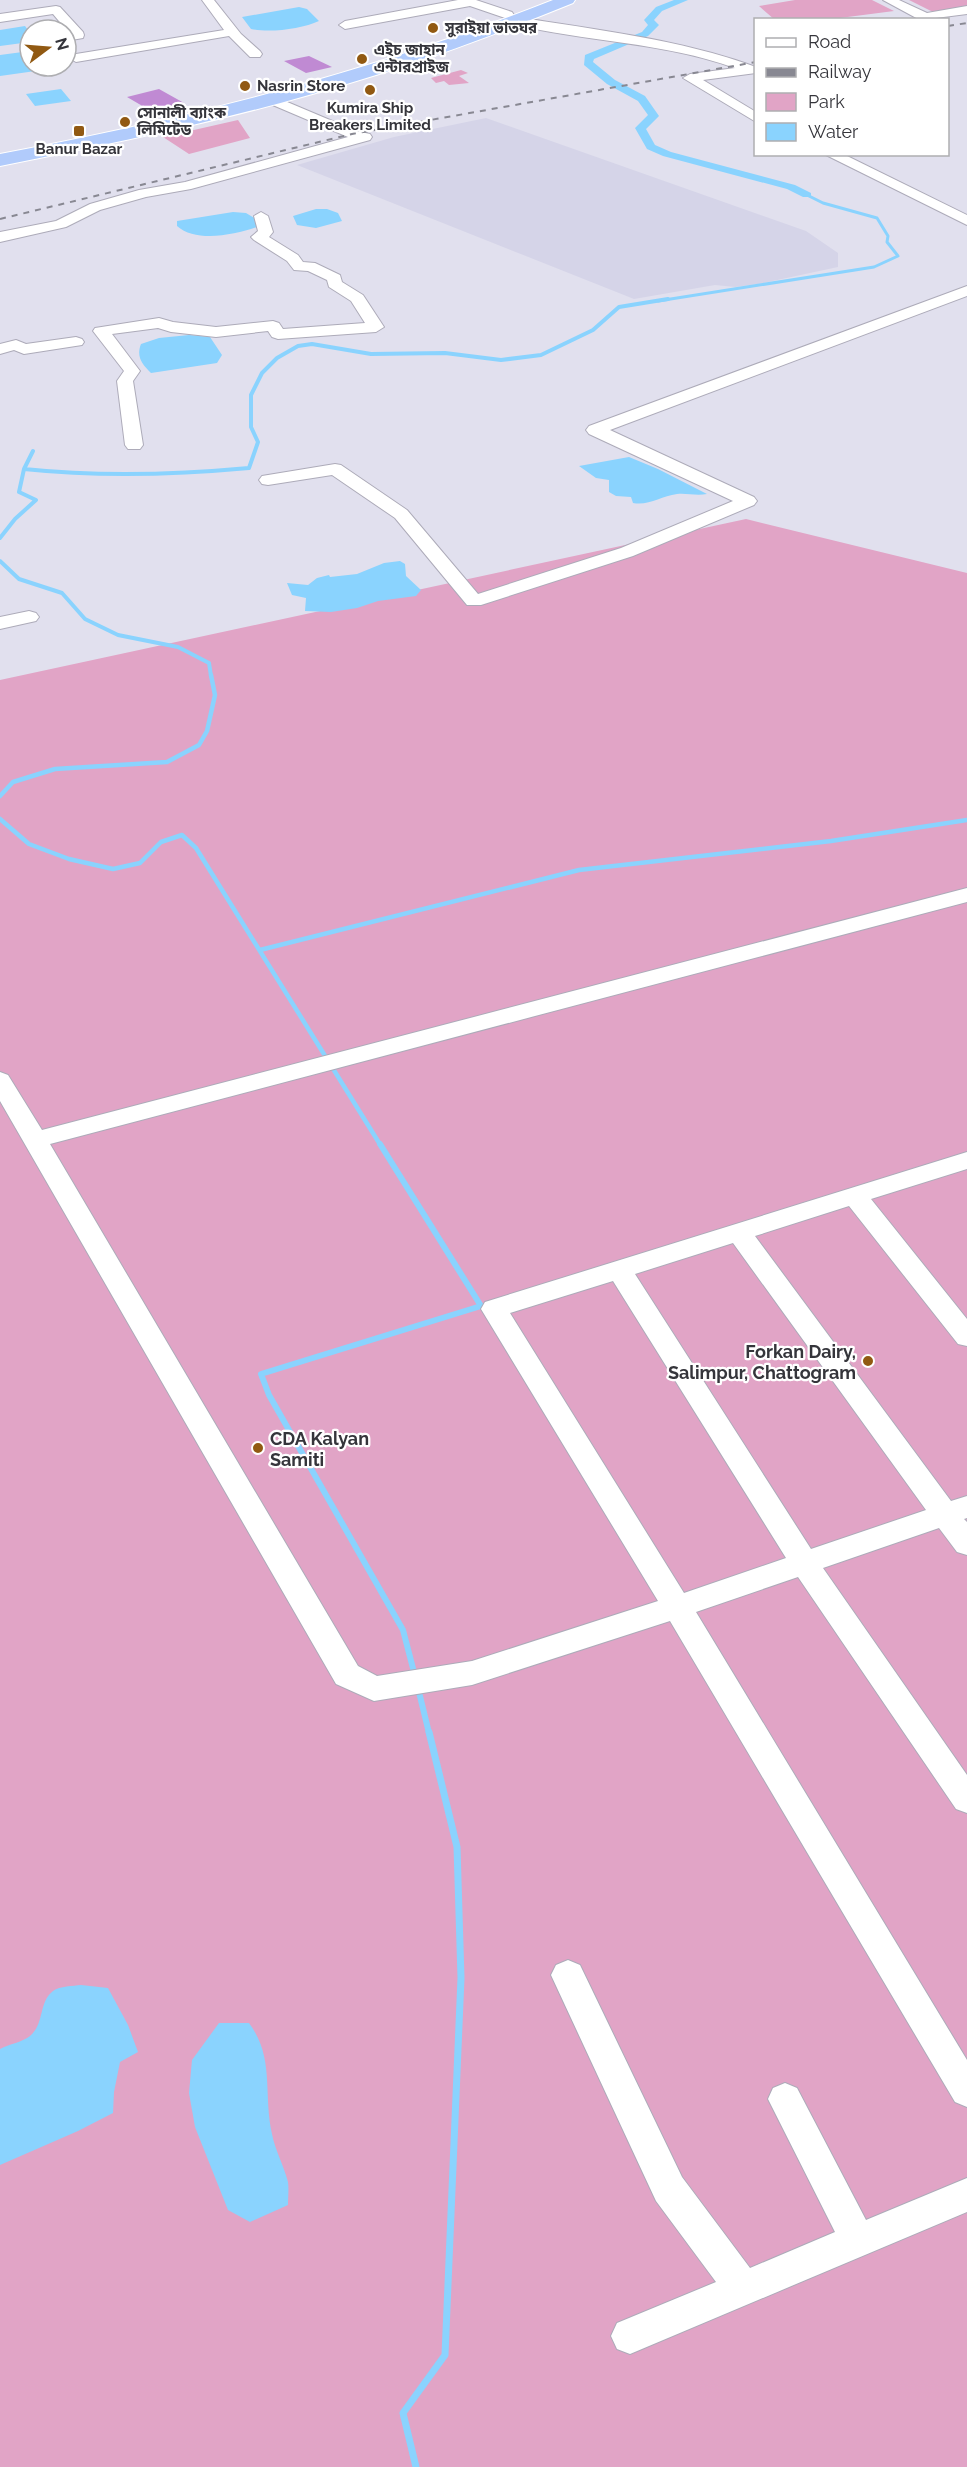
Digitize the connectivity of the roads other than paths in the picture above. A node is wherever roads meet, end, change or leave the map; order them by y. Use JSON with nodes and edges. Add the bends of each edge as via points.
{"nodes":[{"id":1,"x":46,"y":0,"type":"edge"},
{"id":2,"x":208,"y":0,"type":"edge"},
{"id":3,"x":544,"y":0,"type":"edge"},
{"id":4,"x":567,"y":0,"type":"edge"},
{"id":5,"x":889,"y":0,"type":"edge"},
{"id":6,"x":466,"y":1,"type":"edge"},
{"id":7,"x":57,"y":10,"type":"junction"},
{"id":8,"x":967,"y":10,"type":"edge"},
{"id":9,"x":0,"y":18,"type":"edge"},
{"id":10,"x":64,"y":18,"type":"edge"},
{"id":11,"x":512,"y":18,"type":"junction"},
{"id":12,"x":345,"y":25,"type":"dead end"},
{"id":13,"x":232,"y":32,"type":"junction"},
{"id":14,"x":255,"y":54,"type":"dead end"},
{"id":15,"x":79,"y":57,"type":"joint"},
{"id":16,"x":96,"y":68,"type":"dead end"},
{"id":17,"x":273,"y":100,"type":"junction"},
{"id":18,"x":754,"y":117,"type":"edge"},
{"id":19,"x":0,"y":156,"type":"edge"},
{"id":20,"x":835,"y":156,"type":"edge"},
{"id":21,"x":261,"y":216,"type":"dead end"},
{"id":22,"x":967,"y":221,"type":"edge"},
{"id":23,"x":0,"y":237,"type":"edge"},
{"id":24,"x":967,"y":291,"type":"edge"},
{"id":25,"x":75,"y":342,"type":"dead end"},
{"id":26,"x":0,"y":349,"type":"edge"},
{"id":27,"x":134,"y":446,"type":"dead end"},
{"id":28,"x":268,"y":480,"type":"dead end"},
{"id":29,"x":29,"y":617,"type":"dead end"},
{"id":30,"x":0,"y":623,"type":"edge"},
{"id":31,"x":967,"y":895,"type":"edge"},
{"id":32,"x":0,"y":1080,"type":"edge"},
{"id":33,"x":35,"y":1140,"type":"junction"},
{"id":34,"x":967,"y":1160,"type":"edge"},
{"id":35,"x":854,"y":1195,"type":"junction"},
{"id":36,"x":739,"y":1232,"type":"junction"},
{"id":37,"x":619,"y":1270,"type":"junction"},
{"id":38,"x":967,"y":1337,"type":"edge"},
{"id":39,"x":956,"y":1511,"type":"edge"},
{"id":40,"x":967,"y":1544,"type":"edge"},
{"id":41,"x":804,"y":1563,"type":"junction"},
{"id":42,"x":677,"y":1607,"type":"junction"},
{"id":43,"x":967,"y":1800,"type":"edge"},
{"id":44,"x":568,"y":1975,"type":"dead end"},
{"id":45,"x":967,"y":2091,"type":"edge"},
{"id":46,"x":785,"y":2099,"type":"dead end"},
{"id":47,"x":967,"y":2195,"type":"edge"},
{"id":48,"x":858,"y":2240,"type":"junction"},
{"id":49,"x":742,"y":2289,"type":"junction"},
{"id":50,"x":630,"y":2336,"type":"dead end"}],
"edges":[{"from":1,"to":7,"type":"street"},
{"from":2,"to":13,"type":"street"},
{"from":3,"to":11,"type":"highway"},
{"from":4,"to":11,"type":"highway"},
{"from":5,"to":8,"type":"street","via":[[925,17]]},
{"from":6,"to":11,"type":"street"},
{"from":6,"to":12,"type":"street"},
{"from":7,"to":9,"type":"street"},
{"from":7,"to":10,"type":"street"},
{"from":11,"to":17,"type":"highway","via":[[395,66]]},
{"from":11,"to":18,"type":"street","via":[[625,36],[716,57],[752,70],[690,78]]},
{"from":11,"to":19,"type":"highway","via":[[286,88]]},
{"from":13,"to":14,"type":"street"},
{"from":13,"to":15,"type":"street"},
{"from":15,"to":16,"type":"street"},
{"from":17,"to":19,"type":"highway","via":[[122,137]]},
{"from":17,"to":23,"type":"street","via":[[365,136],[186,186],[144,192],[95,207],[61,224]]},
{"from":20,"to":22,"type":"street"},
{"from":21,"to":27,"type":"street","via":[[266,232],[259,237],[293,258],[299,267],[310,266],[335,278],[334,284],[357,298],[376,327],[278,334],[273,326],[216,332],[159,323],[101,331],[132,371],[125,381]]},
{"from":24,"to":28,"type":"street","via":[[595,430],[748,501],[627,552],[474,601],[401,514],[335,469]]},
{"from":25,"to":26,"type":"street"},
{"from":29,"to":30,"type":"street"},
{"from":31,"to":33,"type":"street"},
{"from":32,"to":33,"type":"street"},
{"from":33,"to":42,"type":"street","via":[[347,1675],[374,1689],[472,1673]]},
{"from":34,"to":35,"type":"street"},
{"from":35,"to":36,"type":"street"},
{"from":35,"to":38,"type":"street"},
{"from":36,"to":37,"type":"street"},
{"from":36,"to":39,"type":"street"},
{"from":37,"to":41,"type":"street"},
{"from":37,"to":42,"type":"street","via":[[494,1309]]},
{"from":39,"to":40,"type":"street"},
{"from":39,"to":41,"type":"street"},
{"from":41,"to":42,"type":"street"},
{"from":41,"to":43,"type":"street"},
{"from":42,"to":45,"type":"street"},
{"from":44,"to":49,"type":"street","via":[[669,2189]]},
{"from":46,"to":48,"type":"street"},
{"from":47,"to":48,"type":"street"},
{"from":48,"to":49,"type":"street"},
{"from":49,"to":50,"type":"street"}]}
